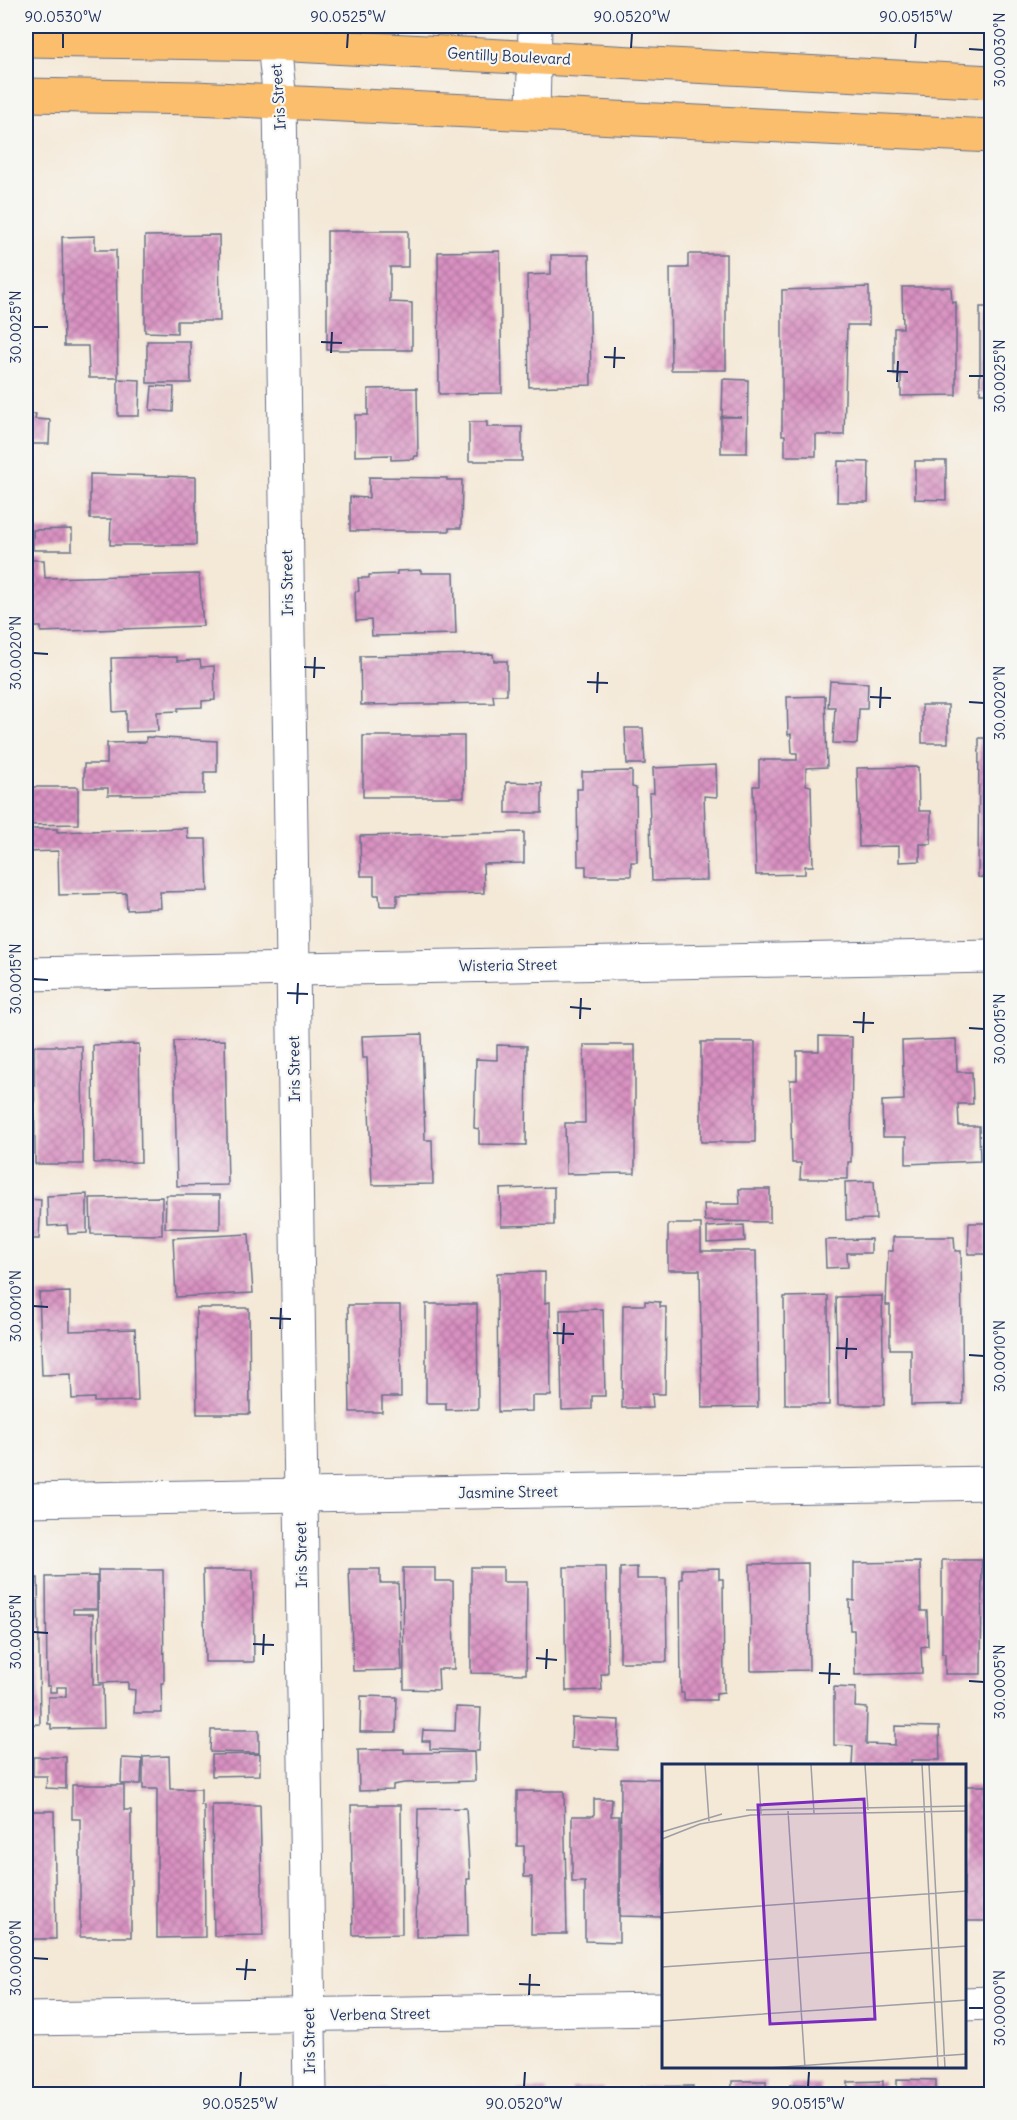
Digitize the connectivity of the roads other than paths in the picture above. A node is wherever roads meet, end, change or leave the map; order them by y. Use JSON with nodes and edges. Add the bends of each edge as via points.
{"nodes":[{"id":1,"x":26,"y":40,"type":"edge"},
{"id":2,"x":536,"y":41,"type":"edge"},
{"id":3,"x":274,"y":44,"type":"junction"},
{"id":4,"x":992,"y":82,"type":"edge"},
{"id":5,"x":26,"y":95,"type":"edge"},
{"id":6,"x":280,"y":101,"type":"junction"},
{"id":7,"x":533,"y":112,"type":"junction"},
{"id":8,"x":992,"y":136,"type":"edge"},
{"id":9,"x":992,"y":956,"type":"edge"},
{"id":10,"x":293,"y":969,"type":"junction"},
{"id":11,"x":26,"y":974,"type":"edge"},
{"id":12,"x":992,"y":1483,"type":"edge"},
{"id":13,"x":300,"y":1495,"type":"junction"},
{"id":14,"x":26,"y":1500,"type":"edge"},
{"id":15,"x":992,"y":2003,"type":"edge"},
{"id":16,"x":966,"y":2004,"type":"edge"},
{"id":17,"x":662,"y":2009,"type":"edge"},
{"id":18,"x":308,"y":2015,"type":"junction"},
{"id":19,"x":26,"y":2019,"type":"edge"},
{"id":20,"x":310,"y":2094,"type":"edge"}],
"edges":[{"from":1,"to":3,"type":"main road","name":"Gentilly Boulevard"},
{"from":2,"to":3,"type":"main road","name":"Gentilly Boulevard"},
{"from":2,"to":4,"type":"main road","name":"Gentilly Boulevard"},
{"from":2,"to":7,"type":"street"},
{"from":3,"to":6,"type":"street","name":"Iris Street"},
{"from":5,"to":6,"type":"main road"},
{"from":6,"to":7,"type":"main road"},
{"from":6,"to":10,"type":"street","name":"Iris Street"},
{"from":7,"to":8,"type":"main road"},
{"from":9,"to":10,"type":"street","name":"Wisteria Street"},
{"from":10,"to":11,"type":"street","name":"Wisteria Street"},
{"from":10,"to":13,"type":"street","name":"Iris Street"},
{"from":12,"to":13,"type":"street","name":"Jasmine Street"},
{"from":13,"to":14,"type":"street","name":"Jasmine Street"},
{"from":13,"to":18,"type":"street","name":"Iris Street"},
{"from":15,"to":16,"type":"street"},
{"from":17,"to":18,"type":"street","name":"Verbena Street"},
{"from":18,"to":19,"type":"street","name":"Verbena Street"},
{"from":18,"to":20,"type":"street","name":"Iris Street"}]}
